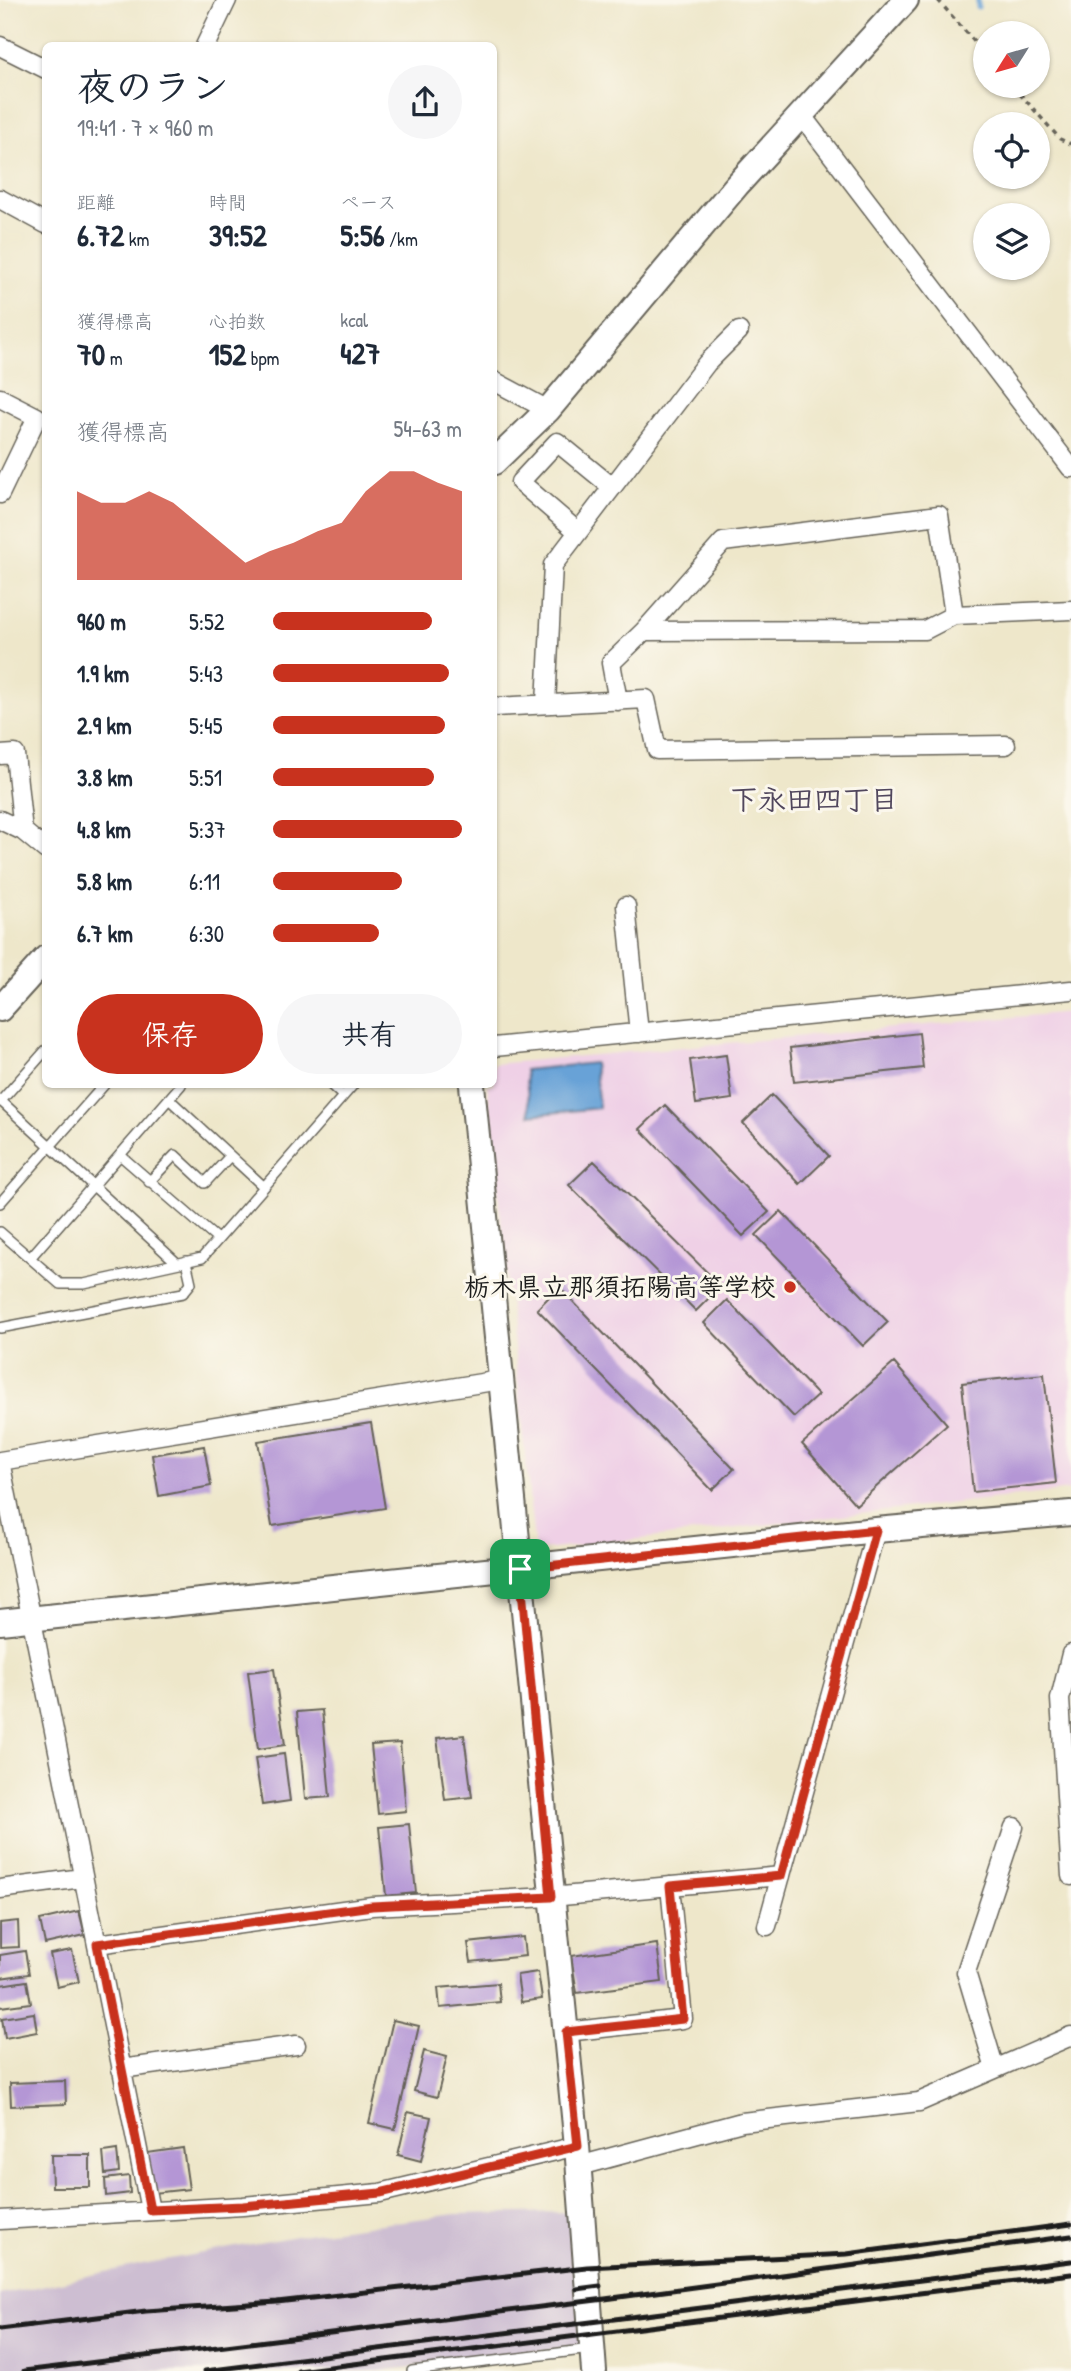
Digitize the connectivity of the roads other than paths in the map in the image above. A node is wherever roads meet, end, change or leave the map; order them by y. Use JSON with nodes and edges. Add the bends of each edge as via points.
{"nodes":[{"id":1,"x":227,"y":0,"type":"edge"},
{"id":2,"x":906,"y":0,"type":"edge"},
{"id":3,"x":207,"y":42,"type":"edge"},
{"id":4,"x":0,"y":46,"type":"edge"},
{"id":5,"x":42,"y":67,"type":"edge"},
{"id":6,"x":802,"y":116,"type":"junction"},
{"id":7,"x":0,"y":199,"type":"edge"},
{"id":8,"x":42,"y":222,"type":"edge"},
{"id":9,"x":739,"y":331,"type":"dead end"},
{"id":10,"x":497,"y":384,"type":"edge"},
{"id":11,"x":0,"y":398,"type":"edge"},
{"id":12,"x":548,"y":410,"type":"junction"},
{"id":13,"x":497,"y":459,"type":"edge"},
{"id":14,"x":1071,"y":468,"type":"edge"},
{"id":15,"x":612,"y":487,"type":"junction"},
{"id":16,"x":0,"y":494,"type":"edge"},
{"id":17,"x":578,"y":532,"type":"junction"},
{"id":18,"x":1071,"y":610,"type":"edge"},
{"id":19,"x":954,"y":615,"type":"junction"},
{"id":20,"x":644,"y":631,"type":"junction"},
{"id":21,"x":618,"y":701,"type":"junction"},
{"id":22,"x":546,"y":704,"type":"junction"},
{"id":23,"x":497,"y":707,"type":"edge"},
{"id":24,"x":1006,"y":745,"type":"dead end"},
{"id":25,"x":0,"y":755,"type":"edge"},
{"id":26,"x":0,"y":820,"type":"edge"},
{"id":27,"x":23,"y":831,"type":"junction"},
{"id":28,"x":42,"y":847,"type":"edge"},
{"id":29,"x":626,"y":906,"type":"dead end"},
{"id":30,"x":42,"y":962,"type":"edge"},
{"id":31,"x":1071,"y":990,"type":"edge"},
{"id":32,"x":0,"y":1009,"type":"edge"},
{"id":33,"x":639,"y":1032,"type":"junction"},
{"id":34,"x":497,"y":1047,"type":"edge"},
{"id":35,"x":42,"y":1054,"type":"edge"},
{"id":36,"x":101,"y":1088,"type":"edge"},
{"id":37,"x":178,"y":1088,"type":"edge"},
{"id":38,"x":334,"y":1088,"type":"edge"},
{"id":39,"x":350,"y":1088,"type":"edge"},
{"id":40,"x":472,"y":1088,"type":"edge"},
{"id":41,"x":343,"y":1096,"type":"junction"},
{"id":42,"x":169,"y":1099,"type":"junction"},
{"id":43,"x":0,"y":1101,"type":"edge"},
{"id":44,"x":51,"y":1146,"type":"junction"},
{"id":45,"x":120,"y":1155,"type":"junction"},
{"id":46,"x":230,"y":1156,"type":"junction"},
{"id":47,"x":149,"y":1182,"type":"junction"},
{"id":48,"x":95,"y":1184,"type":"junction"},
{"id":49,"x":263,"y":1186,"type":"junction"},
{"id":50,"x":0,"y":1203,"type":"edge"},
{"id":51,"x":0,"y":1232,"type":"edge"},
{"id":52,"x":217,"y":1239,"type":"junction"},
{"id":53,"x":30,"y":1258,"type":"junction"},
{"id":54,"x":181,"y":1262,"type":"junction"},
{"id":55,"x":0,"y":1328,"type":"edge"},
{"id":56,"x":500,"y":1380,"type":"junction"},
{"id":57,"x":0,"y":1461,"type":"edge"},
{"id":58,"x":1071,"y":1513,"type":"edge"},
{"id":59,"x":876,"y":1530,"type":"junction"},
{"id":60,"x":520,"y":1569,"type":"junction"},
{"id":61,"x":33,"y":1618,"type":"junction"},
{"id":62,"x":0,"y":1622,"type":"edge"},
{"id":63,"x":1071,"y":1654,"type":"edge"},
{"id":64,"x":1014,"y":1827,"type":"dead end"},
{"id":65,"x":781,"y":1876,"type":"junction"},
{"id":66,"x":1071,"y":1876,"type":"edge"},
{"id":67,"x":82,"y":1878,"type":"junction"},
{"id":68,"x":670,"y":1886,"type":"junction"},
{"id":69,"x":0,"y":1889,"type":"edge"},
{"id":70,"x":551,"y":1897,"type":"junction"},
{"id":71,"x":767,"y":1926,"type":"dead end"},
{"id":72,"x":97,"y":1944,"type":"junction"},
{"id":73,"x":566,"y":2032,"type":"junction"},
{"id":74,"x":1071,"y":2036,"type":"edge"},
{"id":75,"x":296,"y":2045,"type":"dead end"},
{"id":76,"x":121,"y":2069,"type":"junction"},
{"id":77,"x":995,"y":2069,"type":"junction"},
{"id":78,"x":578,"y":2156,"type":"junction"},
{"id":79,"x":150,"y":2210,"type":"junction"},
{"id":80,"x":0,"y":2220,"type":"edge"},
{"id":81,"x":593,"y":2360,"type":"edge"},
{"id":82,"x":412,"y":2371,"type":"edge"}],
"edges":[{"from":1,"to":3,"type":"street"},
{"from":2,"to":6,"type":"street"},
{"from":4,"to":5,"type":"street"},
{"from":6,"to":12,"type":"street","via":[[737,185]]},
{"from":6,"to":14,"type":"street"},
{"from":7,"to":8,"type":"street"},
{"from":9,"to":15,"type":"street","via":[[707,363]]},
{"from":10,"to":12,"type":"street"},
{"from":11,"to":16,"type":"street","via":[[37,417]]},
{"from":12,"to":13,"type":"street"},
{"from":15,"to":17,"type":"street"},
{"from":15,"to":17,"type":"street","via":[[557,442],[520,482]]},
{"from":17,"to":22,"type":"street","via":[[553,565]]},
{"from":18,"to":19,"type":"street"},
{"from":19,"to":20,"type":"street","via":[[925,630]]},
{"from":19,"to":20,"type":"street","via":[[939,515],[723,542]]},
{"from":20,"to":21,"type":"street","via":[[611,663]]},
{"from":21,"to":22,"type":"street"},
{"from":21,"to":24,"type":"street","via":[[646,699],[657,750]]},
{"from":22,"to":23,"type":"street"},
{"from":25,"to":27,"type":"street","via":[[15,754]]},
{"from":26,"to":27,"type":"street"},
{"from":27,"to":28,"type":"street"},
{"from":29,"to":33,"type":"street"},
{"from":30,"to":32,"type":"street"},
{"from":31,"to":33,"type":"street"},
{"from":33,"to":34,"type":"street"},
{"from":35,"to":43,"type":"lane"},
{"from":36,"to":44,"type":"lane"},
{"from":37,"to":42,"type":"lane"},
{"from":38,"to":41,"type":"lane"},
{"from":39,"to":41,"type":"lane"},
{"from":40,"to":56,"type":"street"},
{"from":41,"to":49,"type":"lane"},
{"from":42,"to":45,"type":"lane"},
{"from":42,"to":46,"type":"lane"},
{"from":43,"to":44,"type":"lane"},
{"from":44,"to":48,"type":"lane"},
{"from":44,"to":50,"type":"lane"},
{"from":45,"to":47,"type":"lane"},
{"from":45,"to":48,"type":"lane"},
{"from":46,"to":47,"type":"lane","via":[[205,1183],[175,1155]]},
{"from":46,"to":49,"type":"lane"},
{"from":47,"to":52,"type":"lane"},
{"from":48,"to":53,"type":"lane"},
{"from":48,"to":54,"type":"lane"},
{"from":49,"to":52,"type":"lane"},
{"from":51,"to":53,"type":"lane"},
{"from":52,"to":54,"type":"lane","via":[[202,1258]]},
{"from":53,"to":54,"type":"lane","via":[[60,1284],[84,1284]]},
{"from":54,"to":55,"type":"lane","via":[[191,1283],[183,1293]]},
{"from":56,"to":57,"type":"street"},
{"from":56,"to":60,"type":"street"},
{"from":57,"to":61,"type":"street"},
{"from":58,"to":59,"type":"street"},
{"from":59,"to":60,"type":"street"},
{"from":59,"to":65,"type":"street"},
{"from":60,"to":61,"type":"street"},
{"from":60,"to":70,"type":"street"},
{"from":61,"to":62,"type":"street"},
{"from":61,"to":67,"type":"street"},
{"from":63,"to":66,"type":"street","via":[[1060,1699]]},
{"from":64,"to":77,"type":"street","via":[[966,1972]]},
{"from":65,"to":68,"type":"street"},
{"from":65,"to":71,"type":"street"},
{"from":67,"to":69,"type":"street"},
{"from":67,"to":72,"type":"street"},
{"from":68,"to":70,"type":"street"},
{"from":68,"to":73,"type":"street","via":[[683,2019]]},
{"from":70,"to":72,"type":"street","via":[[372,1906]]},
{"from":70,"to":73,"type":"street"},
{"from":72,"to":76,"type":"street"},
{"from":73,"to":78,"type":"street"},
{"from":74,"to":77,"type":"street"},
{"from":75,"to":76,"type":"street"},
{"from":76,"to":79,"type":"street"},
{"from":77,"to":78,"type":"street","via":[[919,2102],[742,2122]]},
{"from":78,"to":79,"type":"street","via":[[380,2193]]},
{"from":78,"to":81,"type":"street"},
{"from":79,"to":80,"type":"street"},
{"from":81,"to":82,"type":"lane"}]}
